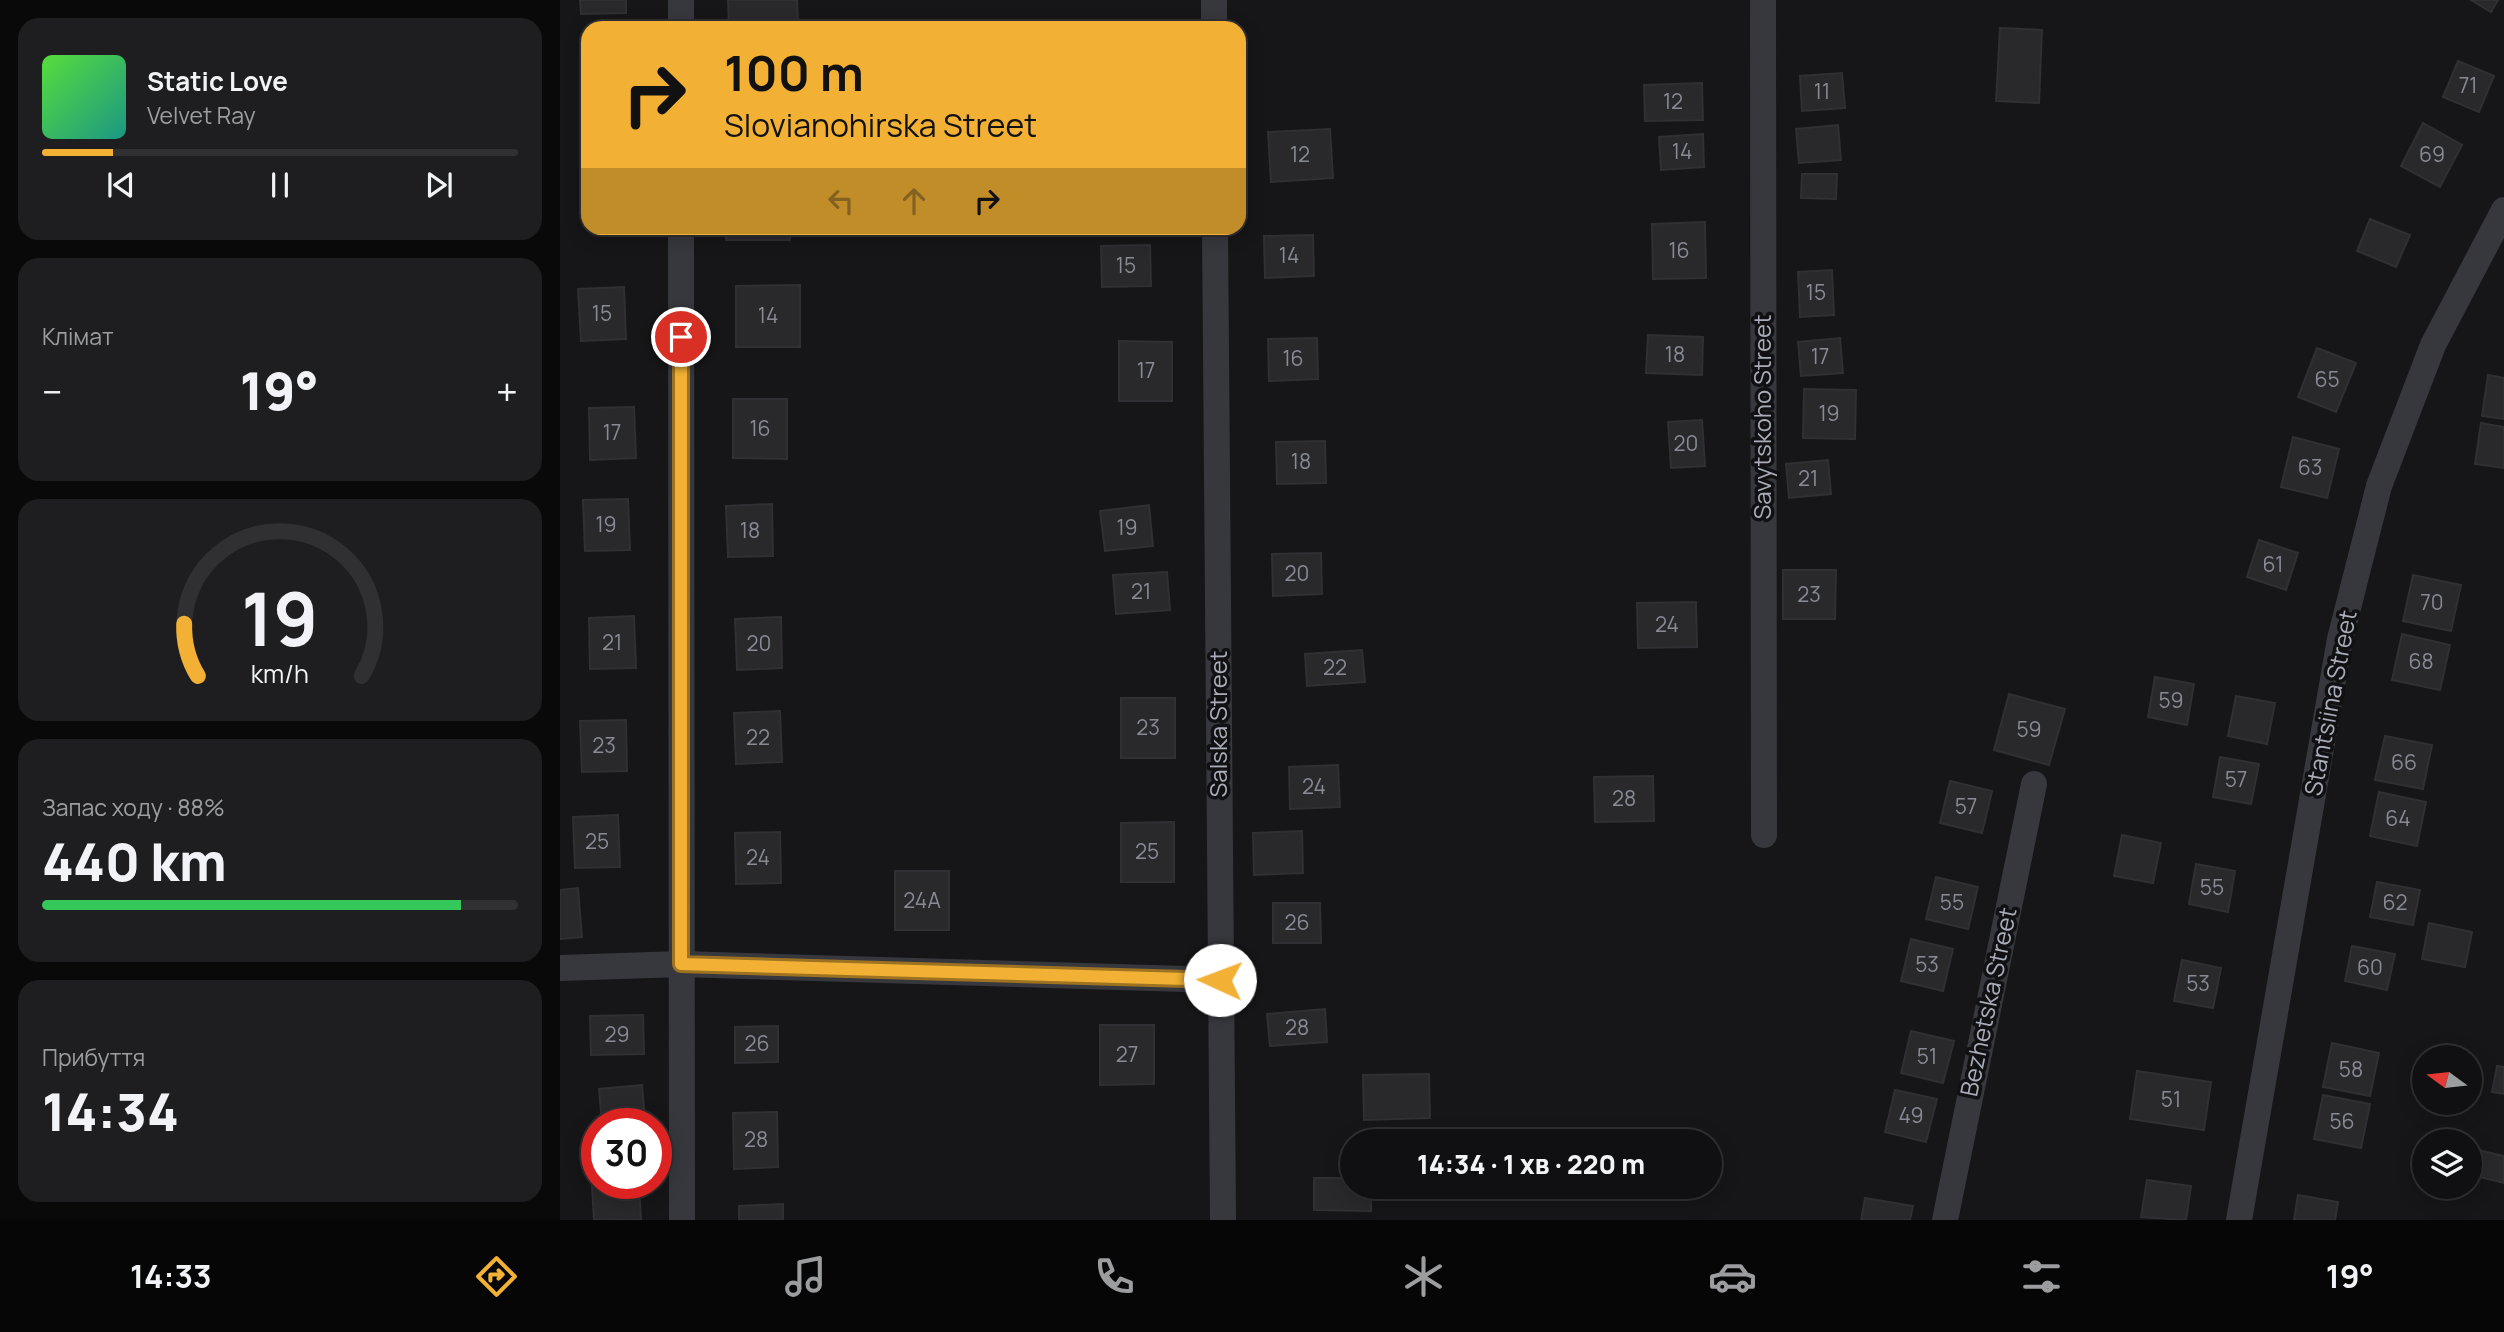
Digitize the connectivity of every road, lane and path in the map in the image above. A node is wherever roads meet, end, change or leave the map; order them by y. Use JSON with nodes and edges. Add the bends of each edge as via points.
{"nodes":[{"id":1,"x":681,"y":0,"type":"edge"},
{"id":2,"x":1214,"y":0,"type":"edge"},
{"id":3,"x":1763,"y":0,"type":"edge"},
{"id":4,"x":681,"y":21,"type":"edge"},
{"id":5,"x":1214,"y":21,"type":"edge"},
{"id":6,"x":2504,"y":210,"type":"edge"},
{"id":7,"x":681,"y":235,"type":"edge"},
{"id":8,"x":1216,"y":235,"type":"edge"},
{"id":9,"x":2034,"y":784,"type":"dead end"},
{"id":10,"x":1764,"y":835,"type":"dead end"},
{"id":11,"x":681,"y":964,"type":"junction"},
{"id":12,"x":560,"y":968,"type":"edge"},
{"id":13,"x":1220,"y":980,"type":"junction"},
{"id":14,"x":682,"y":1220,"type":"edge"},
{"id":15,"x":1223,"y":1220,"type":"edge"},
{"id":16,"x":1945,"y":1220,"type":"edge"},
{"id":17,"x":2239,"y":1220,"type":"edge"}],
"edges":[{"from":1,"to":4,"type":"street"},
{"from":2,"to":5,"type":"street"},
{"from":3,"to":10,"type":"street","name":"Savytskoho Street"},
{"from":6,"to":17,"type":"street","name":"Stantsiina Street","via":[[2433,345],[2379,486],[2340,639]]},
{"from":7,"to":11,"type":"street"},
{"from":8,"to":13,"type":"street","name":"Salska Street"},
{"from":9,"to":16,"type":"street","name":"Bezhetska Street"},
{"from":11,"to":12,"type":"street"},
{"from":11,"to":13,"type":"street"},
{"from":11,"to":14,"type":"street"},
{"from":13,"to":15,"type":"street","name":"Salska Street"}]}
